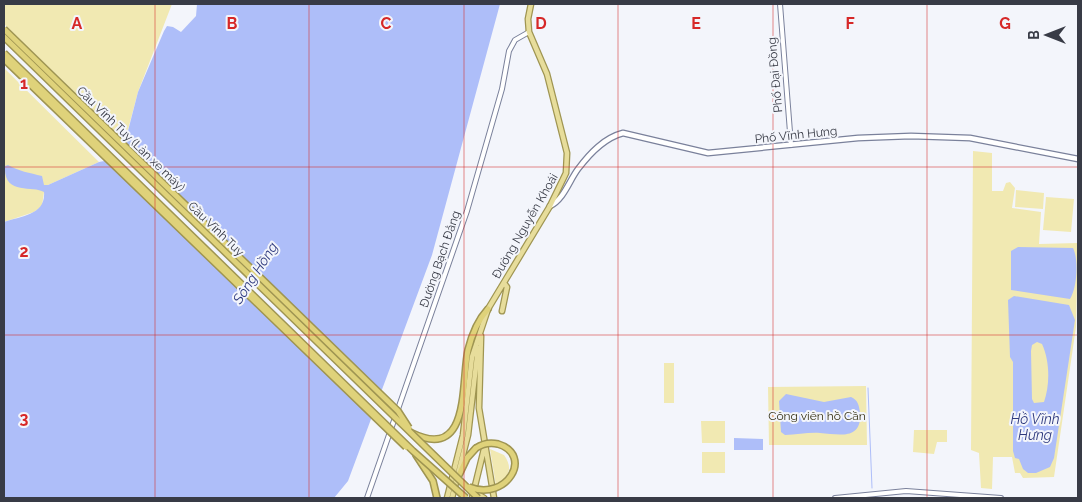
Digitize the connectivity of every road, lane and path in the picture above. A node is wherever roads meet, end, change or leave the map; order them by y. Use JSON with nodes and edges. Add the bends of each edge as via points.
{"nodes":[{"id":1,"x":530,"y":4,"type":"edge"},
{"id":2,"x":780,"y":4,"type":"edge"},
{"id":3,"x":4,"y":29,"type":"edge"},
{"id":4,"x":529,"y":32,"type":"junction"},
{"id":5,"x":4,"y":37,"type":"edge"},
{"id":6,"x":4,"y":53,"type":"edge"},
{"id":7,"x":4,"y":59,"type":"edge"},
{"id":8,"x":791,"y":145,"type":"junction"},
{"id":9,"x":1078,"y":159,"type":"edge"},
{"id":10,"x":550,"y":206,"type":"junction"},
{"id":11,"x":504,"y":283,"type":"junction"},
{"id":12,"x":488,"y":309,"type":"junction"},
{"id":13,"x":502,"y":310,"type":"dead end"},
{"id":14,"x":480,"y":333,"type":"junction"},
{"id":15,"x":479,"y":339,"type":"junction"},
{"id":16,"x":412,"y":433,"type":"junction"},
{"id":17,"x":484,"y":448,"type":"junction"},
{"id":18,"x":413,"y":451,"type":"junction"},
{"id":19,"x":459,"y":478,"type":"junction"},
{"id":20,"x":474,"y":497,"type":"edge"},
{"id":21,"x":368,"y":498,"type":"edge"},
{"id":22,"x":437,"y":498,"type":"edge"},
{"id":23,"x":447,"y":498,"type":"edge"},
{"id":24,"x":452,"y":498,"type":"edge"},
{"id":25,"x":466,"y":498,"type":"edge"},
{"id":26,"x":484,"y":498,"type":"edge"},
{"id":27,"x":494,"y":498,"type":"edge"},
{"id":28,"x":835,"y":498,"type":"edge"},
{"id":29,"x":1001,"y":498,"type":"edge"}],
"edges":[{"from":1,"to":4,"type":"main road","name":"Đường Nguyễn Khoái"},
{"from":2,"to":8,"type":"street","name":"Phố Đại Đồng"},
{"from":3,"to":16,"type":"highway","name":"Cầu Vĩnh Tuy (Làn xe máy)","bridge":true,"via":[[398,411]]},
{"from":4,"to":10,"type":"main road","name":"Đường Nguyễn Khoái","via":[[547,74],[567,154],[566,173]]},
{"from":4,"to":21,"type":"street","name":"Đường Bạch Đằng","via":[[515,40],[509,51],[502,89],[467,211]]},
{"from":5,"to":16,"type":"highway","name":"Cầu Vĩnh Tuy","bridge":true},
{"from":6,"to":18,"type":"highway","name":"Cầu Vĩnh Tuy","bridge":true},
{"from":7,"to":18,"type":"highway","bridge":true,"via":[[401,443]]},
{"from":8,"to":9,"type":"main road","name":"Phố Vĩnh Hưng","via":[[890,136],[956,138]]},
{"from":8,"to":10,"type":"main road","name":"Phố Vĩnh Hưng","via":[[708,153],[623,133],[611,136],[578,169],[556,203]]},
{"from":10,"to":11,"type":"main road","name":"Đường Nguyễn Khoái"},
{"from":11,"to":12,"type":"main road","name":"Đường Nguyễn Khoái"},
{"from":11,"to":13,"type":"main road","via":[[507,286]]},
{"from":12,"to":14,"type":"main road","name":"Đường Nguyễn Khoái"},
{"from":12,"to":16,"type":"highway","via":[[476,327],[468,350],[461,411],[455,428],[445,437],[438,438],[422,438]]},
{"from":14,"to":15,"type":"main road","name":"Đường Nguyễn Khoái"},
{"from":14,"to":17,"type":"main road","via":[[479,408]]},
{"from":15,"to":19,"type":"main road","name":"Đường Nguyễn Khoái","via":[[471,416]]},
{"from":15,"to":23,"type":"main road","name":"Đường Nguyễn Khoái","via":[[472,357],[462,436]]},
{"from":16,"to":19,"type":"highway","name":"Cầu Vĩnh Tuy","bridge":true},
{"from":17,"to":20,"type":"main road"},
{"from":17,"to":27,"type":"main road"},
{"from":18,"to":22,"type":"highway","bridge":true,"via":[[433,481]]},
{"from":18,"to":25,"type":"highway","name":"Cầu Vĩnh Tuy","bridge":true},
{"from":19,"to":19,"type":"highway","bridge":true,"via":[[472,489],[490,493],[505,488],[513,477],[514,462],[506,448],[490,443],[476,448],[467,458]]},
{"from":19,"to":20,"type":"highway","name":"Cầu Vĩnh Tuy","bridge":true},
{"from":19,"to":24,"type":"main road","name":"Đường Nguyễn Khoái"},
{"from":20,"to":26,"type":"main road"},
{"from":28,"to":29,"type":"street","via":[[906,491]]}]}
